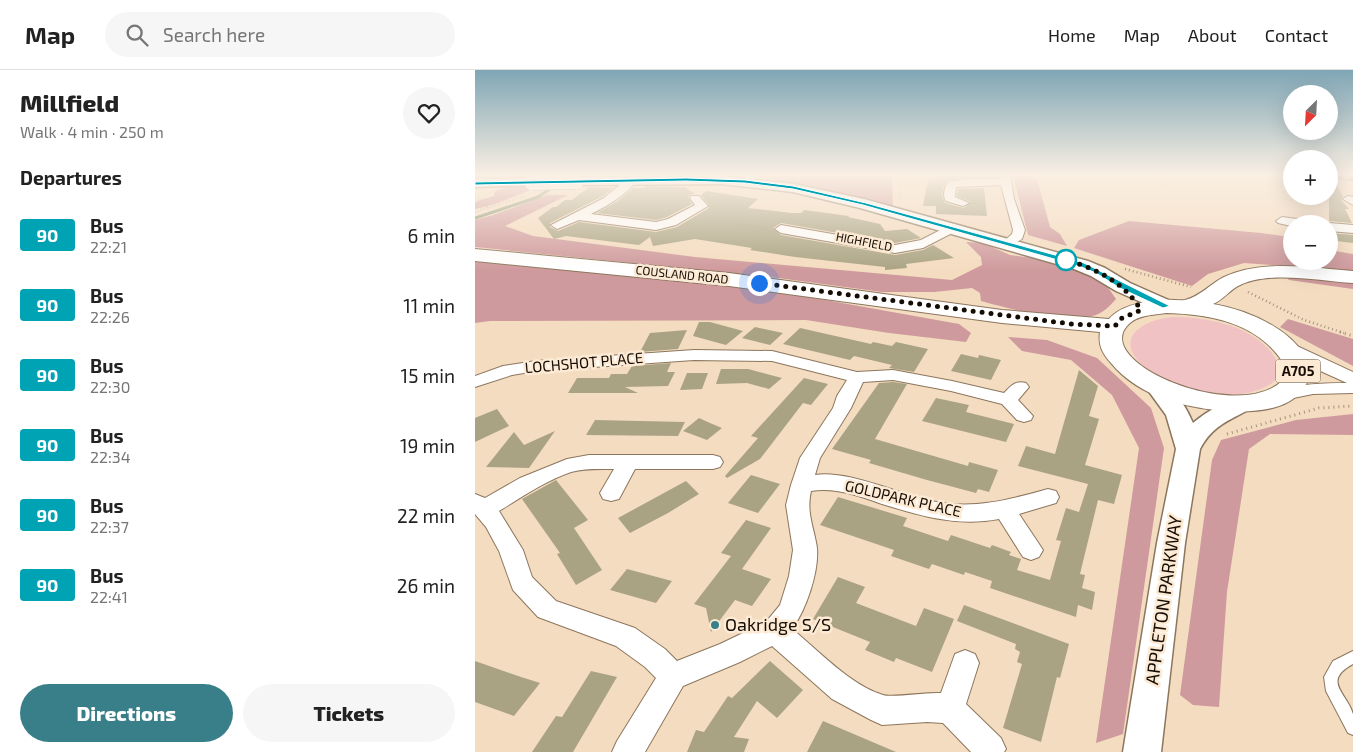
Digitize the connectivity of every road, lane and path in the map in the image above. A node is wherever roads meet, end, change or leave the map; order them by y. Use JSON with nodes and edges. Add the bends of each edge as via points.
{"nodes":[{"id":1,"x":494,"y":207,"type":"joint"},
{"id":2,"x":593,"y":207,"type":"edge"},
{"id":3,"x":692,"y":207,"type":"edge"},
{"id":4,"x":872,"y":207,"type":"edge"},
{"id":5,"x":901,"y":207,"type":"edge"},
{"id":6,"x":1013,"y":207,"type":"edge"},
{"id":7,"x":475,"y":208,"type":"edge"},
{"id":8,"x":475,"y":212,"type":"edge"},
{"id":9,"x":903,"y":215,"type":"junction"},
{"id":10,"x":577,"y":216,"type":"junction"},
{"id":11,"x":678,"y":217,"type":"junction"},
{"id":12,"x":557,"y":226,"type":"dead end"},
{"id":13,"x":1338,"y":227,"type":"edge"},
{"id":14,"x":952,"y":228,"type":"junction"},
{"id":15,"x":781,"y":229,"type":"joint"},
{"id":16,"x":1353,"y":229,"type":"edge"},
{"id":17,"x":1008,"y":243,"type":"junction"},
{"id":18,"x":475,"y":255,"type":"edge"},
{"id":19,"x":1353,"y":277,"type":"edge"},
{"id":20,"x":1123,"y":287,"type":"junction"},
{"id":21,"x":1225,"y":288,"type":"junction"},
{"id":22,"x":1177,"y":306,"type":"junction"},
{"id":23,"x":1141,"y":310,"type":"junction"},
{"id":24,"x":1250,"y":323,"type":"junction"},
{"id":25,"x":1113,"y":336,"type":"junction"},
{"id":26,"x":1284,"y":345,"type":"junction"},
{"id":27,"x":857,"y":376,"type":"junction"},
{"id":28,"x":1353,"y":379,"type":"edge"},
{"id":29,"x":475,"y":382,"type":"edge"},
{"id":30,"x":1156,"y":386,"type":"junction"},
{"id":31,"x":1353,"y":388,"type":"edge"},
{"id":32,"x":1283,"y":394,"type":"junction"},
{"id":33,"x":1017,"y":401,"type":"dead end"},
{"id":34,"x":1242,"y":404,"type":"junction"},
{"id":35,"x":1353,"y":406,"type":"edge"},
{"id":36,"x":1219,"y":437,"type":"dead end"},
{"id":37,"x":1188,"y":449,"type":"junction"},
{"id":38,"x":713,"y":462,"type":"dead end"},
{"id":39,"x":627,"y":463,"type":"junction"},
{"id":40,"x":802,"y":485,"type":"junction"},
{"id":41,"x":611,"y":494,"type":"dead end"},
{"id":42,"x":1048,"y":497,"type":"dead end"},
{"id":43,"x":480,"y":505,"type":"edge"},
{"id":44,"x":1005,"y":510,"type":"junction"},
{"id":45,"x":1031,"y":550,"type":"dead end"},
{"id":46,"x":775,"y":630,"type":"junction"},
{"id":47,"x":1353,"y":657,"type":"edge"},
{"id":48,"x":965,"y":663,"type":"dead end"},
{"id":49,"x":673,"y":676,"type":"junction"},
{"id":50,"x":950,"y":709,"type":"junction"},
{"id":51,"x":1353,"y":728,"type":"edge"},
{"id":52,"x":990,"y":749,"type":"dead end"},
{"id":53,"x":628,"y":752,"type":"edge"},
{"id":54,"x":1142,"y":752,"type":"edge"}],
"edges":[{"from":1,"to":7,"type":"path"},
{"from":1,"to":8,"type":"path"},
{"from":2,"to":10,"type":"street"},
{"from":3,"to":11,"type":"street"},
{"from":4,"to":9,"type":"main road"},
{"from":5,"to":9,"type":"path"},
{"from":6,"to":17,"type":"street","via":[[1019,230]]},
{"from":9,"to":14,"type":"main road"},
{"from":10,"to":11,"type":"street","via":[[655,226],[665,225]]},
{"from":10,"to":12,"type":"street"},
{"from":11,"to":15,"type":"path"},
{"from":13,"to":16,"type":"street"},
{"from":14,"to":15,"type":"street","name":"HIGHFIELD","via":[[924,245],[907,249],[798,236]]},
{"from":14,"to":17,"type":"main road"},
{"from":17,"to":20,"type":"main road","via":[[1081,264]]},
{"from":18,"to":25,"type":"main road","name":"COUSLAND ROAD","via":[[813,290],[1036,320],[1079,333]]},
{"from":19,"to":21,"type":"main road","number":"A705","via":[[1273,272],[1242,278]]},
{"from":20,"to":22,"type":"main road"},
{"from":20,"to":23,"type":"main road"},
{"from":21,"to":22,"type":"main road","number":"A705","via":[[1209,298]]},
{"from":21,"to":24,"type":"main road","number":"A705"},
{"from":22,"to":23,"type":"main road","number":"A705"},
{"from":22,"to":24,"type":"main road","number":"A705","via":[[1223,313]]},
{"from":23,"to":25,"type":"main road","number":"A705","via":[[1122,318]]},
{"from":24,"to":26,"type":"main road","number":"A705"},
{"from":25,"to":30,"type":"main road","number":"A705","via":[[1121,362]]},
{"from":26,"to":28,"type":"street"},
{"from":26,"to":32,"type":"main road","number":"A705","via":[[1296,361],[1298,373],[1293,385]]},
{"from":27,"to":29,"type":"street","name":"LOCHSHOT PLACE","via":[[772,356],[696,351],[536,366],[509,370]]},
{"from":27,"to":33,"type":"street","via":[[902,376]]},
{"from":27,"to":40,"type":"street","via":[[842,408],[810,458]]},
{"from":30,"to":34,"type":"main road","number":"A705","via":[[1195,399]]},
{"from":30,"to":37,"type":"street","name":"APPLETON PARKWAY","via":[[1173,403]]},
{"from":31,"to":32,"type":"street"},
{"from":32,"to":34,"type":"main road","number":"A705","via":[[1265,401]]},
{"from":34,"to":37,"type":"street","name":"APPLETON PARKWAY","via":[[1208,422],[1198,431]]},
{"from":35,"to":36,"type":"path","via":[[1319,408]]},
{"from":37,"to":54,"type":"street","name":"APPLETON PARKWAY","via":[[1168,563]]},
{"from":38,"to":39,"type":"street"},
{"from":39,"to":41,"type":"street"},
{"from":39,"to":43,"type":"street","via":[[589,462],[567,466]]},
{"from":40,"to":44,"type":"street","name":"GOLDPARK PLACE","via":[[827,482],[965,514]]},
{"from":40,"to":46,"type":"street","via":[[797,505],[805,550],[801,576],[791,610]]},
{"from":42,"to":44,"type":"street","name":"GOLDPARK PLACE"},
{"from":43,"to":49,"type":"street","via":[[511,550],[522,583],[547,609],[625,637],[655,658]]},
{"from":44,"to":45,"type":"street"},
{"from":46,"to":49,"type":"street"},
{"from":46,"to":50,"type":"street","via":[[842,689],[882,710]]},
{"from":47,"to":51,"type":"lane","via":[[1338,665],[1331,677],[1333,691]]},
{"from":48,"to":50,"type":"street"},
{"from":49,"to":53,"type":"street"},
{"from":50,"to":52,"type":"street"}]}
